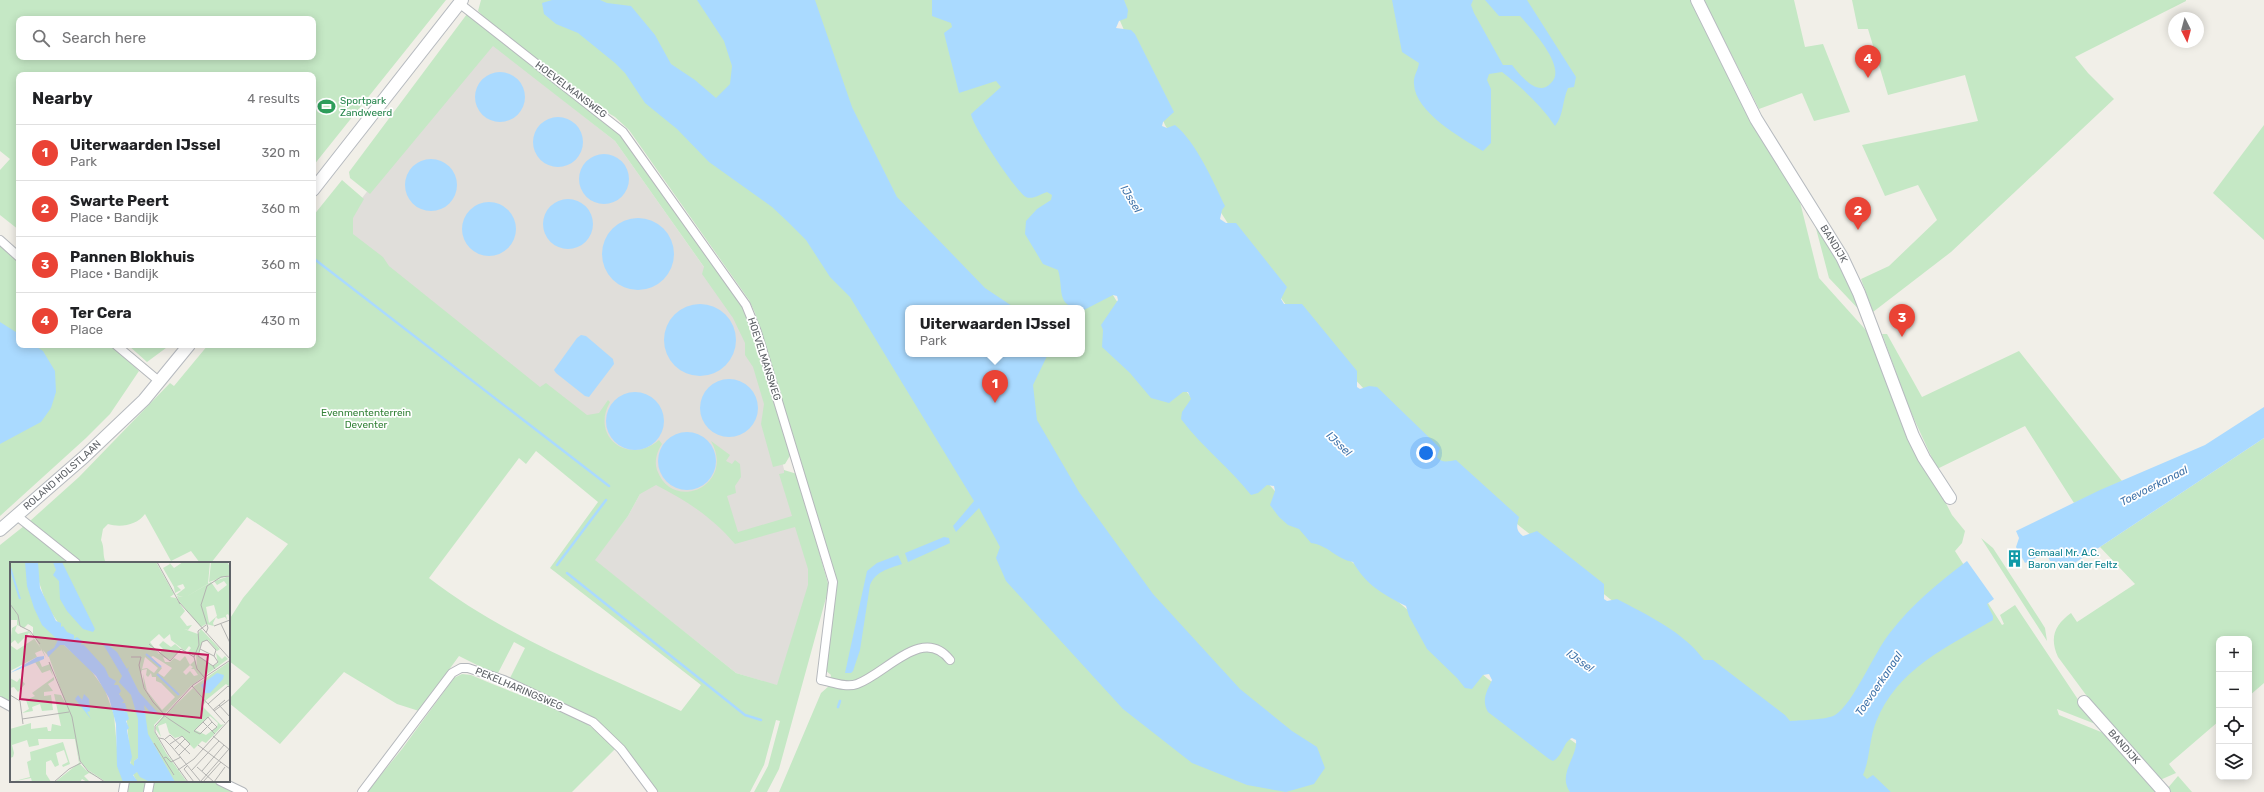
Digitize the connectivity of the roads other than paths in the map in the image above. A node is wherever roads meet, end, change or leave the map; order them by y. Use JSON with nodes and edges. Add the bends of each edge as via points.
{"nodes":[{"id":1,"x":1697,"y":0,"type":"edge"},
{"id":2,"x":460,"y":1,"type":"edge"},
{"id":3,"x":316,"y":186,"type":"edge"},
{"id":4,"x":0,"y":240,"type":"edge"},
{"id":5,"x":16,"y":254,"type":"edge"},
{"id":6,"x":120,"y":348,"type":"edge"},
{"id":7,"x":183,"y":348,"type":"edge"},
{"id":8,"x":186,"y":348,"type":"edge"},
{"id":9,"x":156,"y":379,"type":"junction"},
{"id":10,"x":1950,"y":498,"type":"dead end"},
{"id":11,"x":17,"y":516,"type":"junction"},
{"id":12,"x":0,"y":530,"type":"edge"},
{"id":13,"x":75,"y":562,"type":"edge"},
{"id":14,"x":950,"y":660,"type":"dead end"},
{"id":15,"x":0,"y":701,"type":"edge"},
{"id":16,"x":2084,"y":702,"type":"dead end"},
{"id":17,"x":10,"y":706,"type":"edge"},
{"id":18,"x":125,"y":782,"type":"edge"},
{"id":19,"x":150,"y":782,"type":"edge"},
{"id":20,"x":222,"y":782,"type":"edge"},
{"id":21,"x":123,"y":792,"type":"edge"},
{"id":22,"x":148,"y":792,"type":"edge"},
{"id":23,"x":243,"y":792,"type":"edge"},
{"id":24,"x":362,"y":792,"type":"edge"},
{"id":25,"x":653,"y":792,"type":"edge"},
{"id":26,"x":2164,"y":792,"type":"edge"}],
"edges":[{"from":1,"to":10,"type":"street","name":"BANDIJK","via":[[1756,119],[1842,257],[1859,293],[1913,436]]},
{"from":2,"to":3,"type":"street"},
{"from":2,"to":14,"type":"street","name":"HOEVELMANSWEG","via":[[623,132],[746,305],[757,332],[833,582],[821,680],[843,685],[856,684],[924,646],[940,649]]},
{"from":4,"to":5,"type":"street"},
{"from":6,"to":9,"type":"street"},
{"from":7,"to":9,"type":"street","name":"ROLAND HOLSTLAAN"},
{"from":8,"to":9,"type":"street","name":"ROLAND HOLSTLAAN"},
{"from":9,"to":11,"type":"street","name":"ROLAND HOLSTLAAN","via":[[123,418],[84,457]]},
{"from":11,"to":12,"type":"street","name":"ROLAND HOLSTLAAN"},
{"from":11,"to":13,"type":"street"},
{"from":15,"to":17,"type":"street"},
{"from":16,"to":26,"type":"street","name":"BANDIJK"},
{"from":18,"to":21,"type":"street"},
{"from":19,"to":22,"type":"street"},
{"from":20,"to":23,"type":"street"},
{"from":24,"to":25,"type":"street","name":"PEKELHARINGSWEG","via":[[452,672],[461,668],[504,680],[592,722],[621,749]]}]}
